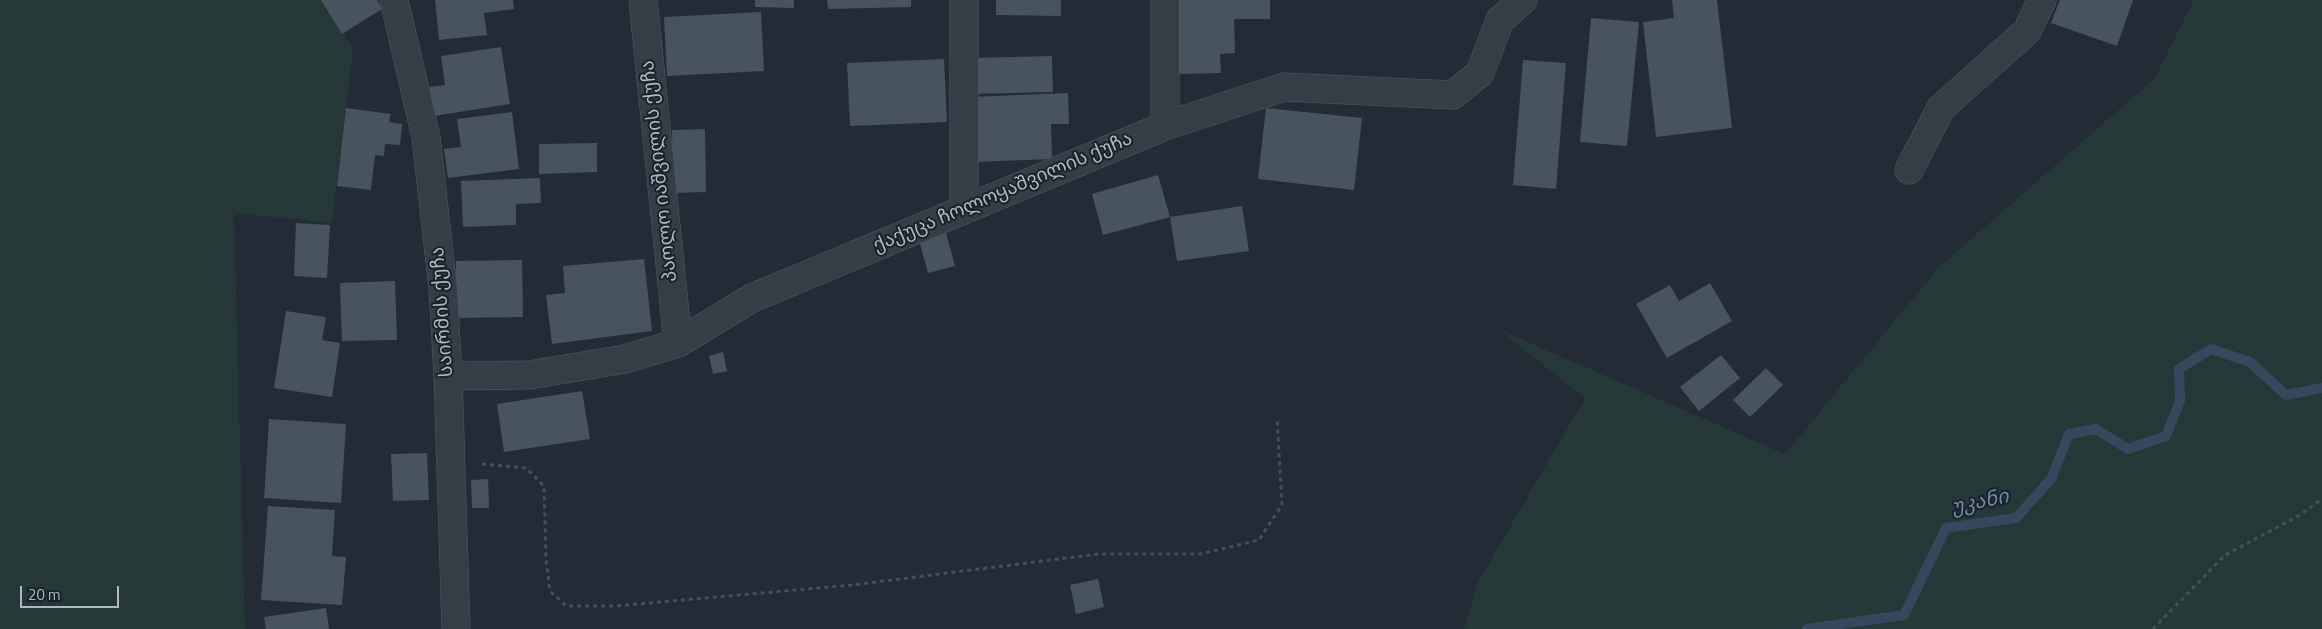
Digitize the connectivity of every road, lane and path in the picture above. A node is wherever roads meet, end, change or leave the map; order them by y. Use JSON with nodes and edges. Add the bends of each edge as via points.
{"nodes":[{"id":1,"x":394,"y":0,"type":"edge"},
{"id":2,"x":643,"y":0,"type":"edge"},
{"id":3,"x":964,"y":0,"type":"edge"},
{"id":4,"x":1165,"y":0,"type":"edge"},
{"id":5,"x":1523,"y":0,"type":"edge"},
{"id":6,"x":2042,"y":0,"type":"edge"},
{"id":7,"x":1165,"y":126,"type":"junction"},
{"id":8,"x":1909,"y":170,"type":"dead end"},
{"id":9,"x":964,"y":210,"type":"junction"},
{"id":10,"x":678,"y":342,"type":"junction"},
{"id":11,"x":448,"y":376,"type":"junction"},
{"id":12,"x":1277,"y":418,"type":"dead end"},
{"id":13,"x":451,"y":461,"type":"junction"},
{"id":14,"x":2322,"y":499,"type":"edge"},
{"id":15,"x":456,"y":629,"type":"edge"},
{"id":16,"x":2153,"y":629,"type":"edge"}],
"edges":[{"from":1,"to":11,"type":"street","name":"საირმის ქუჩა","via":[[426,137]]},
{"from":2,"to":10,"type":"street","name":"პაოლო იაშვილის ქუჩა"},
{"from":3,"to":9,"type":"street"},
{"from":4,"to":7,"type":"street"},
{"from":5,"to":7,"type":"street","name":"ქაქუცა ჩოლოყაშვილის ქუჩა","via":[[1500,20],[1480,73],[1453,95],[1284,87]]},
{"from":6,"to":8,"type":"street","via":[[2027,31],[1941,108]]},
{"from":7,"to":9,"type":"street","name":"ქაქუცა ჩოლოყაშვილის ქუჩა"},
{"from":9,"to":10,"type":"street","name":"ქაქუცა ჩოლოყაშვილის ქუჩა","via":[[752,298]]},
{"from":10,"to":11,"type":"street","name":"ქაქუცა ჩოლოყაშვილის ქუჩა","via":[[625,359],[529,375]]},
{"from":11,"to":13,"type":"street","name":"საირმის ქუჩა"},
{"from":12,"to":13,"type":"path","via":[[1282,505],[1259,540],[1201,554],[1098,554],[852,585],[615,606],[566,606],[550,591],[544,486],[526,468]]},
{"from":13,"to":15,"type":"street","name":"საირმის ქუჩა"},
{"from":14,"to":16,"type":"path","via":[[2300,515],[2225,555]]}]}
